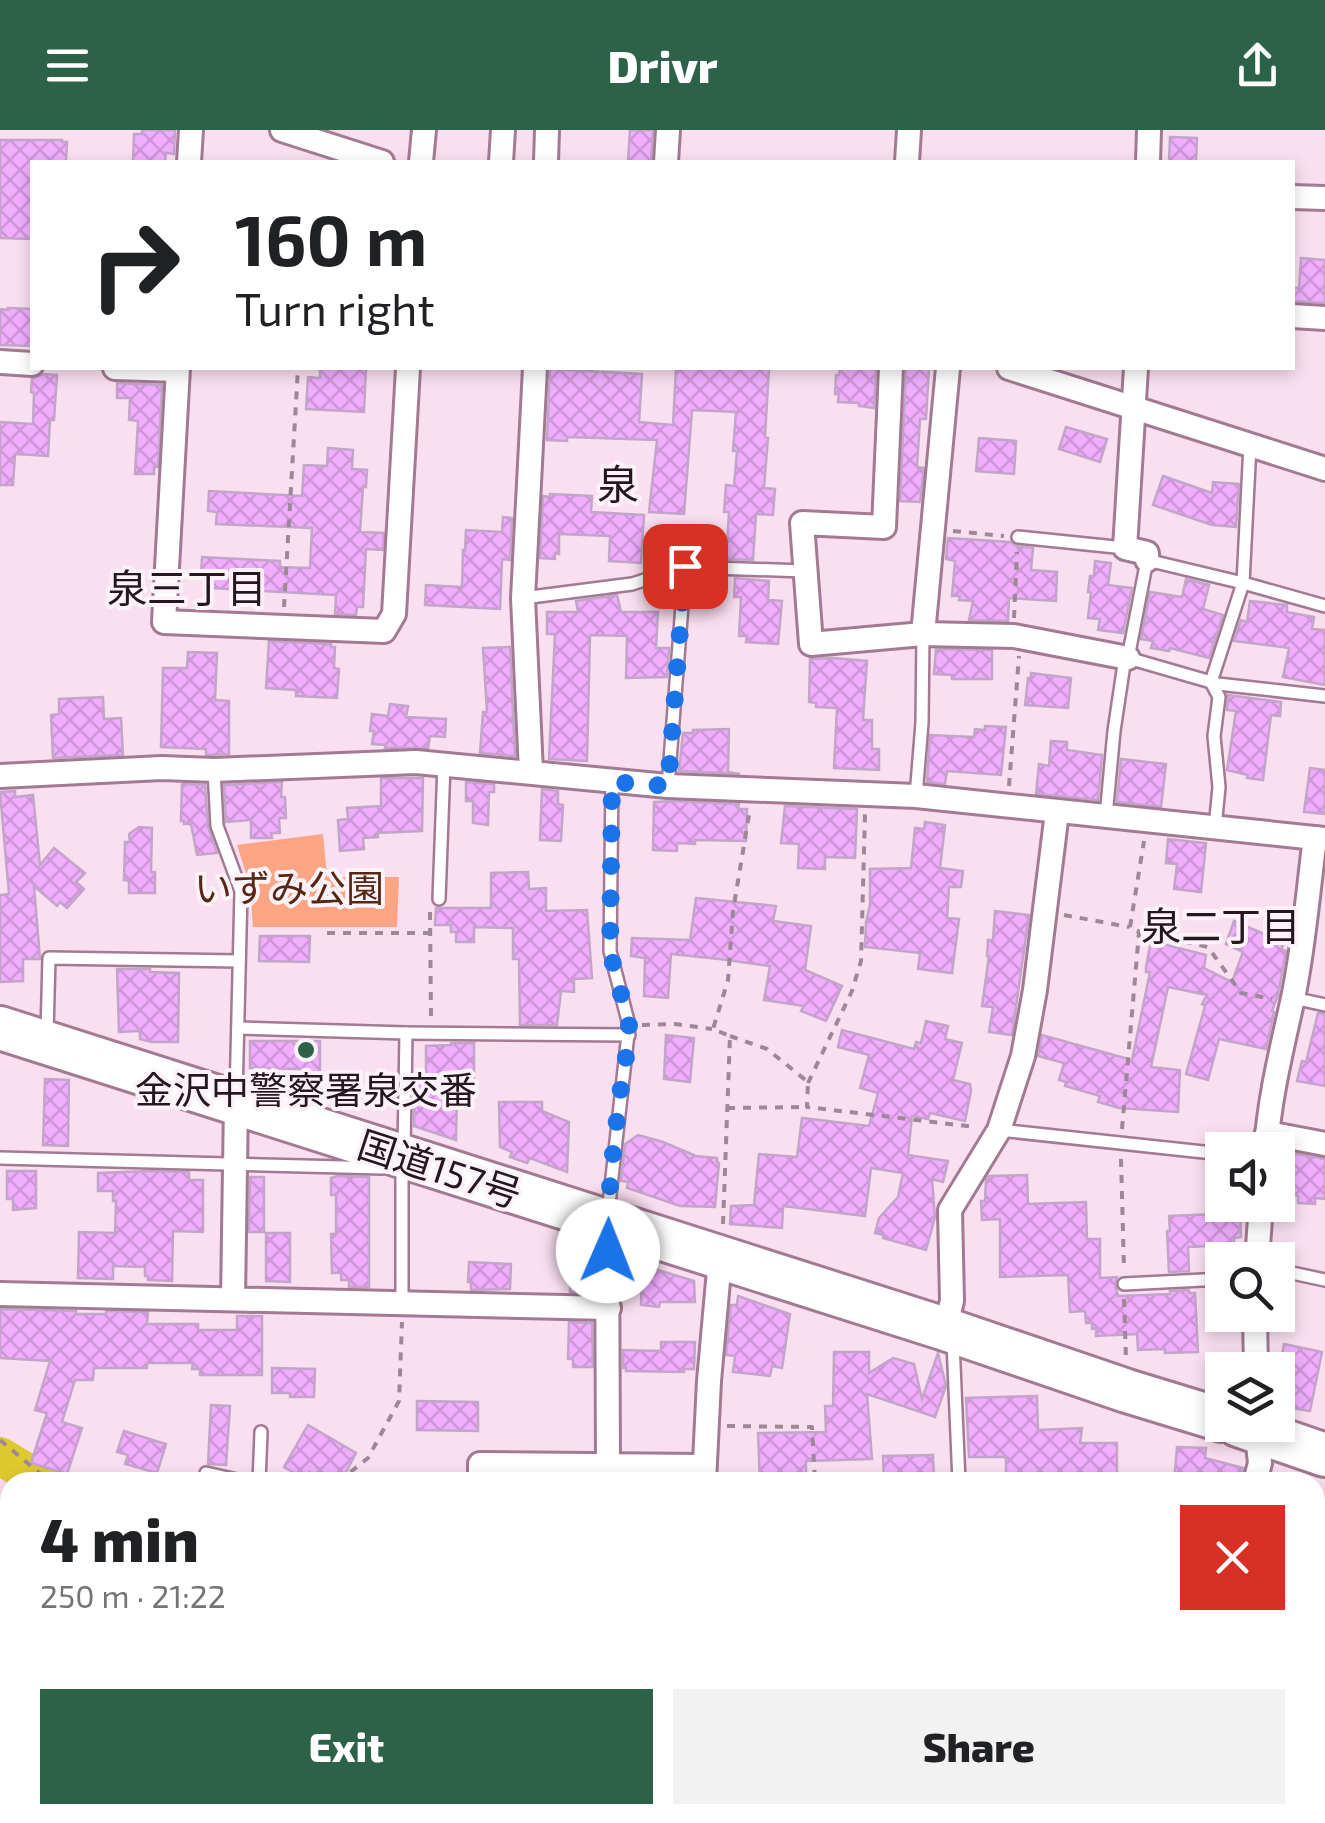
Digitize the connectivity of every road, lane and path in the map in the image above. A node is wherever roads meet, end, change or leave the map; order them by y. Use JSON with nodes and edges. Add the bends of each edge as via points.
{"nodes":[{"id":1,"x":190,"y":130,"type":"edge"},
{"id":2,"x":282,"y":130,"type":"edge"},
{"id":3,"x":424,"y":130,"type":"edge"},
{"id":4,"x":504,"y":130,"type":"edge"},
{"id":5,"x":548,"y":130,"type":"edge"},
{"id":6,"x":668,"y":130,"type":"edge"},
{"id":7,"x":909,"y":130,"type":"edge"},
{"id":8,"x":1150,"y":130,"type":"edge"},
{"id":9,"x":189,"y":160,"type":"edge"},
{"id":10,"x":376,"y":160,"type":"edge"},
{"id":11,"x":421,"y":160,"type":"edge"},
{"id":12,"x":501,"y":160,"type":"edge"},
{"id":13,"x":546,"y":160,"type":"edge"},
{"id":14,"x":666,"y":160,"type":"edge"},
{"id":15,"x":908,"y":160,"type":"edge"},
{"id":16,"x":1148,"y":160,"type":"edge"},
{"id":17,"x":1295,"y":197,"type":"edge"},
{"id":18,"x":1325,"y":198,"type":"edge"},
{"id":19,"x":1295,"y":316,"type":"edge"},
{"id":20,"x":1325,"y":318,"type":"edge"},
{"id":21,"x":0,"y":362,"type":"edge"},
{"id":22,"x":30,"y":364,"type":"edge"},
{"id":23,"x":178,"y":370,"type":"edge"},
{"id":24,"x":298,"y":370,"type":"edge"},
{"id":25,"x":408,"y":370,"type":"edge"},
{"id":26,"x":535,"y":370,"type":"edge"},
{"id":27,"x":891,"y":370,"type":"edge"},
{"id":28,"x":948,"y":370,"type":"edge"},
{"id":29,"x":1016,"y":370,"type":"edge"},
{"id":30,"x":1136,"y":370,"type":"edge"},
{"id":31,"x":1133,"y":406,"type":"junction"},
{"id":32,"x":1250,"y":444,"type":"junction"},
{"id":33,"x":1325,"y":470,"type":"edge"},
{"id":34,"x":1018,"y":537,"type":"dead end"},
{"id":35,"x":1125,"y":548,"type":"junction"},
{"id":36,"x":1146,"y":560,"type":"junction"},
{"id":37,"x":685,"y":566,"type":"junction"},
{"id":38,"x":805,"y":571,"type":"junction"},
{"id":39,"x":1243,"y":583,"type":"junction"},
{"id":40,"x":523,"y":598,"type":"junction"},
{"id":41,"x":1325,"y":606,"type":"edge"},
{"id":42,"x":284,"y":627,"type":"junction"},
{"id":43,"x":923,"y":634,"type":"junction"},
{"id":44,"x":1128,"y":658,"type":"junction"},
{"id":45,"x":1211,"y":682,"type":"junction"},
{"id":46,"x":1325,"y":696,"type":"edge"},
{"id":47,"x":444,"y":764,"type":"junction"},
{"id":48,"x":214,"y":770,"type":"junction"},
{"id":49,"x":531,"y":772,"type":"junction"},
{"id":50,"x":0,"y":776,"type":"edge"},
{"id":51,"x":612,"y":782,"type":"junction"},
{"id":52,"x":668,"y":786,"type":"junction"},
{"id":53,"x":753,"y":790,"type":"junction"},
{"id":54,"x":865,"y":794,"type":"junction"},
{"id":55,"x":916,"y":796,"type":"junction"},
{"id":56,"x":1057,"y":812,"type":"junction"},
{"id":57,"x":1106,"y":816,"type":"junction"},
{"id":58,"x":1147,"y":822,"type":"junction"},
{"id":59,"x":1214,"y":828,"type":"junction"},
{"id":60,"x":1320,"y":839,"type":"edge"},
{"id":61,"x":439,"y":899,"type":"joint"},
{"id":62,"x":1045,"y":911,"type":"junction"},
{"id":63,"x":1130,"y":927,"type":"junction"},
{"id":64,"x":327,"y":932,"type":"dead end"},
{"id":65,"x":1139,"y":932,"type":"junction"},
{"id":66,"x":430,"y":933,"type":"junction"},
{"id":67,"x":239,"y":961,"type":"junction"},
{"id":68,"x":1292,"y":1000,"type":"junction"},
{"id":69,"x":1325,"y":1006,"type":"edge"},
{"id":70,"x":0,"y":1028,"type":"edge"},
{"id":71,"x":238,"y":1028,"type":"junction"},
{"id":72,"x":713,"y":1029,"type":"junction"},
{"id":73,"x":629,"y":1030,"type":"junction"},
{"id":74,"x":406,"y":1033,"type":"junction"},
{"id":75,"x":431,"y":1033,"type":"junction"},
{"id":76,"x":730,"y":1036,"type":"junction"},
{"id":77,"x":47,"y":1043,"type":"junction"},
{"id":78,"x":808,"y":1082,"type":"junction"},
{"id":79,"x":236,"y":1103,"type":"junction"},
{"id":80,"x":807,"y":1107,"type":"junction"},
{"id":81,"x":727,"y":1108,"type":"junction"},
{"id":82,"x":999,"y":1130,"type":"junction"},
{"id":83,"x":1268,"y":1132,"type":"edge"},
{"id":84,"x":1295,"y":1142,"type":"edge"},
{"id":85,"x":1120,"y":1143,"type":"junction"},
{"id":86,"x":1325,"y":1144,"type":"edge"},
{"id":87,"x":1205,"y":1152,"type":"edge"},
{"id":88,"x":0,"y":1158,"type":"edge"},
{"id":89,"x":403,"y":1162,"type":"junction"},
{"id":90,"x":236,"y":1163,"type":"junction"},
{"id":91,"x":607,"y":1222,"type":"junction"},
{"id":92,"x":721,"y":1246,"type":"junction"},
{"id":93,"x":1295,"y":1274,"type":"edge"},
{"id":94,"x":1205,"y":1280,"type":"edge"},
{"id":95,"x":1325,"y":1280,"type":"edge"},
{"id":96,"x":1124,"y":1284,"type":"junction"},
{"id":97,"x":0,"y":1294,"type":"edge"},
{"id":98,"x":234,"y":1299,"type":"junction"},
{"id":99,"x":402,"y":1303,"type":"junction"},
{"id":100,"x":608,"y":1308,"type":"junction"},
{"id":101,"x":949,"y":1330,"type":"junction"},
{"id":102,"x":1127,"y":1391,"type":"junction"},
{"id":103,"x":1205,"y":1414,"type":"edge"},
{"id":104,"x":706,"y":1426,"type":"junction"},
{"id":105,"x":261,"y":1432,"type":"dead end"},
{"id":106,"x":0,"y":1440,"type":"edge"},
{"id":107,"x":1251,"y":1442,"type":"edge"},
{"id":108,"x":1289,"y":1442,"type":"edge"},
{"id":109,"x":1325,"y":1455,"type":"edge"},
{"id":110,"x":38,"y":1472,"type":"edge"},
{"id":111,"x":259,"y":1472,"type":"edge"},
{"id":112,"x":350,"y":1472,"type":"edge"},
{"id":113,"x":480,"y":1472,"type":"edge"},
{"id":114,"x":579,"y":1472,"type":"edge"},
{"id":115,"x":604,"y":1472,"type":"edge"},
{"id":116,"x":704,"y":1472,"type":"edge"},
{"id":117,"x":814,"y":1472,"type":"edge"},
{"id":118,"x":958,"y":1472,"type":"edge"},
{"id":119,"x":1258,"y":1472,"type":"edge"}],
"edges":[{"from":1,"to":9,"type":"street"},
{"from":2,"to":10,"type":"street"},
{"from":3,"to":11,"type":"street"},
{"from":4,"to":12,"type":"street"},
{"from":5,"to":13,"type":"street"},
{"from":6,"to":14,"type":"street"},
{"from":7,"to":15,"type":"street"},
{"from":8,"to":16,"type":"street"},
{"from":17,"to":18,"type":"street"},
{"from":19,"to":20,"type":"street"},
{"from":21,"to":22,"type":"street"},
{"from":23,"to":42,"type":"street","via":[[164,622]]},
{"from":24,"to":42,"type":"path"},
{"from":25,"to":42,"type":"street","via":[[394,614],[384,631]]},
{"from":26,"to":40,"type":"street"},
{"from":27,"to":38,"type":"street","via":[[884,527],[802,523]]},
{"from":28,"to":43,"type":"street"},
{"from":29,"to":31,"type":"street"},
{"from":30,"to":31,"type":"street"},
{"from":31,"to":32,"type":"street"},
{"from":31,"to":35,"type":"street"},
{"from":32,"to":33,"type":"street"},
{"from":32,"to":39,"type":"lane"},
{"from":34,"to":35,"type":"lane"},
{"from":35,"to":36,"type":"street","via":[[1147,553]]},
{"from":36,"to":39,"type":"lane"},
{"from":36,"to":44,"type":"lane"},
{"from":37,"to":38,"type":"lane"},
{"from":37,"to":40,"type":"lane","via":[[632,584]]},
{"from":37,"to":52,"type":"lane"},
{"from":38,"to":43,"type":"street","via":[[812,644]]},
{"from":39,"to":41,"type":"lane"},
{"from":39,"to":45,"type":"lane"},
{"from":40,"to":49,"type":"street"},
{"from":43,"to":44,"type":"street","via":[[1014,636]]},
{"from":43,"to":55,"type":"lane"},
{"from":44,"to":45,"type":"lane"},
{"from":44,"to":57,"type":"lane"},
{"from":45,"to":46,"type":"lane"},
{"from":45,"to":59,"type":"lane","via":[[1219,697]]},
{"from":47,"to":48,"type":"street"},
{"from":47,"to":49,"type":"street"},
{"from":47,"to":61,"type":"lane"},
{"from":48,"to":50,"type":"street"},
{"from":48,"to":67,"type":"lane","via":[[217,826],[241,892]]},
{"from":49,"to":51,"type":"street"},
{"from":51,"to":52,"type":"street"},
{"from":51,"to":73,"type":"lane","via":[[610,952]]},
{"from":52,"to":53,"type":"street"},
{"from":53,"to":54,"type":"street"},
{"from":53,"to":72,"type":"path","via":[[728,980]]},
{"from":54,"to":55,"type":"street"},
{"from":54,"to":78,"type":"path","via":[[861,961]]},
{"from":55,"to":56,"type":"street"},
{"from":56,"to":57,"type":"street"},
{"from":56,"to":62,"type":"street"},
{"from":57,"to":58,"type":"street"},
{"from":58,"to":59,"type":"street"},
{"from":58,"to":63,"type":"path"},
{"from":59,"to":60,"type":"street"},
{"from":60,"to":68,"type":"street"},
{"from":61,"to":66,"type":"path","via":[[430,902]]},
{"from":62,"to":63,"type":"path"},
{"from":62,"to":82,"type":"street","via":[[1023,1056]]},
{"from":63,"to":65,"type":"path"},
{"from":64,"to":66,"type":"path"},
{"from":65,"to":68,"type":"path","via":[[1208,947],[1241,993]]},
{"from":65,"to":85,"type":"path"},
{"from":66,"to":75,"type":"path"},
{"from":67,"to":71,"type":"lane"},
{"from":67,"to":77,"type":"lane","via":[[49,958]]},
{"from":68,"to":69,"type":"lane"},
{"from":68,"to":83,"type":"street"},
{"from":70,"to":77,"type":"highway","name":"国道157号"},
{"from":71,"to":74,"type":"lane"},
{"from":71,"to":79,"type":"lane"},
{"from":72,"to":73,"type":"path","via":[[675,1024]]},
{"from":72,"to":76,"type":"path"},
{"from":73,"to":75,"type":"lane"},
{"from":73,"to":91,"type":"lane"},
{"from":74,"to":75,"type":"lane"},
{"from":74,"to":89,"type":"lane"},
{"from":76,"to":78,"type":"path","via":[[767,1049]]},
{"from":76,"to":81,"type":"path"},
{"from":77,"to":79,"type":"highway","name":"国道157号"},
{"from":78,"to":80,"type":"path"},
{"from":79,"to":89,"type":"highway","name":"国道157号"},
{"from":79,"to":90,"type":"street"},
{"from":80,"to":81,"type":"path"},
{"from":80,"to":82,"type":"path"},
{"from":81,"to":92,"type":"path"},
{"from":82,"to":85,"type":"lane"},
{"from":82,"to":101,"type":"street","via":[[950,1210]]},
{"from":84,"to":86,"type":"street"},
{"from":85,"to":87,"type":"lane"},
{"from":85,"to":96,"type":"path"},
{"from":88,"to":90,"type":"lane"},
{"from":89,"to":90,"type":"lane"},
{"from":89,"to":91,"type":"highway","name":"国道157号"},
{"from":89,"to":99,"type":"lane"},
{"from":90,"to":98,"type":"street"},
{"from":91,"to":92,"type":"highway","name":"国道157号"},
{"from":91,"to":100,"type":"street"},
{"from":92,"to":101,"type":"highway","name":"国道157号"},
{"from":92,"to":104,"type":"street"},
{"from":93,"to":95,"type":"lane"},
{"from":94,"to":96,"type":"lane"},
{"from":96,"to":102,"type":"path"},
{"from":97,"to":98,"type":"street"},
{"from":98,"to":99,"type":"street"},
{"from":99,"to":100,"type":"street"},
{"from":99,"to":112,"type":"path","via":[[399,1400],[368,1458]]},
{"from":100,"to":115,"type":"street"},
{"from":101,"to":102,"type":"highway","name":"国道157号"},
{"from":101,"to":118,"type":"lane"},
{"from":102,"to":103,"type":"highway","name":"国道157号"},
{"from":104,"to":116,"type":"street"},
{"from":104,"to":117,"type":"path","via":[[812,1427]]},
{"from":105,"to":111,"type":"lane"},
{"from":106,"to":110,"type":"path"},
{"from":107,"to":119,"type":"street"},
{"from":108,"to":109,"type":"highway","name":"国道157号"},
{"from":113,"to":114,"type":"street","via":[[480,1464]]}]}
